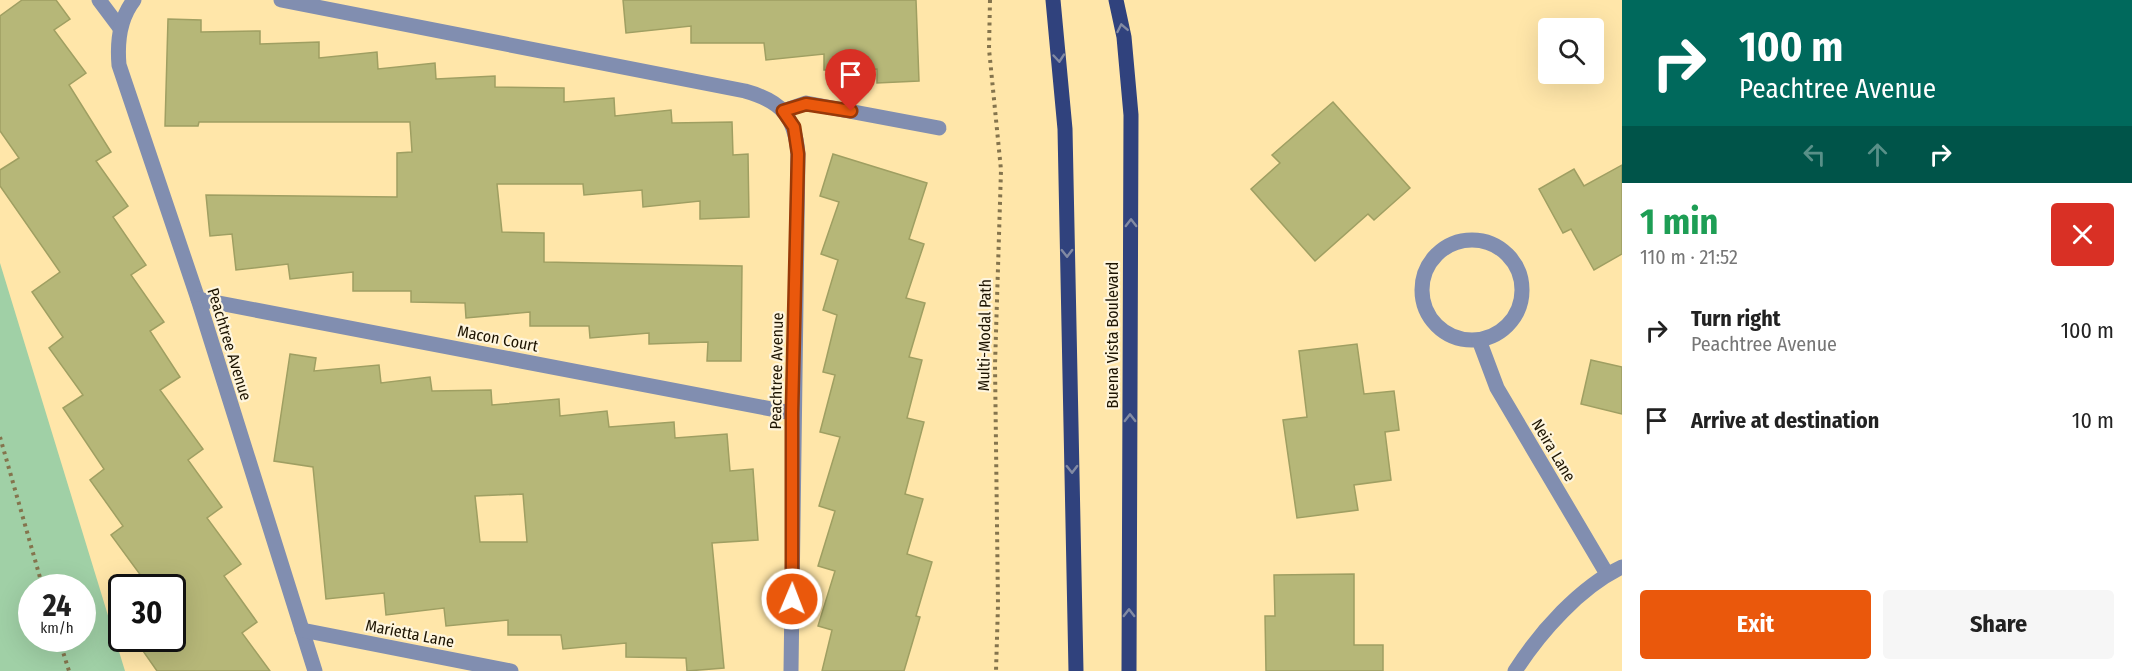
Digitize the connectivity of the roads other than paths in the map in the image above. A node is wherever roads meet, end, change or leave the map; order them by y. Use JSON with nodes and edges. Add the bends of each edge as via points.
{"nodes":[{"id":1,"x":99,"y":0,"type":"edge"},
{"id":2,"x":134,"y":0,"type":"edge"},
{"id":3,"x":281,"y":0,"type":"edge"},
{"id":4,"x":1053,"y":0,"type":"edge"},
{"id":5,"x":1116,"y":0,"type":"edge"},
{"id":6,"x":120,"y":28,"type":"junction"},
{"id":7,"x":783,"y":111,"type":"junction"},
{"id":8,"x":939,"y":128,"type":"dead end"},
{"id":9,"x":198,"y":299,"type":"junction"},
{"id":10,"x":1479,"y":340,"type":"junction"},
{"id":11,"x":792,"y":413,"type":"junction"},
{"id":12,"x":1622,"y":567,"type":"edge"},
{"id":13,"x":1607,"y":574,"type":"junction"},
{"id":14,"x":302,"y":630,"type":"junction"},
{"id":15,"x":315,"y":671,"type":"edge"},
{"id":16,"x":511,"y":671,"type":"edge"},
{"id":17,"x":790,"y":671,"type":"edge"},
{"id":18,"x":1076,"y":671,"type":"edge"},
{"id":19,"x":1129,"y":671,"type":"edge"},
{"id":20,"x":1515,"y":671,"type":"edge"}],
"edges":[{"from":1,"to":6,"type":"street"},
{"from":2,"to":6,"type":"street","name":"Peachtree Avenue"},
{"from":3,"to":7,"type":"street","via":[[745,91],[761,95]]},
{"from":4,"to":18,"type":"main road","one_way":true,"via":[[1065,129]]},
{"from":19,"to":5,"type":"main road","name":"Buena Vista Boulevard","one_way":true,"via":[[1131,115],[1124,37]]},
{"from":6,"to":9,"type":"street","name":"Peachtree Avenue","via":[[118,54],[123,77]]},
{"from":7,"to":8,"type":"street","via":[[806,104]]},
{"from":7,"to":11,"type":"street","name":"Peachtree Avenue","via":[[794,127],[798,154]]},
{"from":9,"to":11,"type":"street","name":"Macon Court"},
{"from":9,"to":14,"type":"street","name":"Peachtree Avenue"},
{"from":10,"to":10,"type":"street","via":[[1461,339],[1445,332],[1424,305],[1422,287],[1426,271],[1436,256],[1466,241],[1482,241],[1509,256],[1522,284],[1522,300],[1507,327]]},
{"from":10,"to":13,"type":"street","name":"Neira Lane","via":[[1497,388]]},
{"from":11,"to":17,"type":"street","name":"Peachtree Avenue"},
{"from":12,"to":13,"type":"street"},
{"from":13,"to":20,"type":"street","via":[[1568,608]]},
{"from":14,"to":15,"type":"street","name":"Peachtree Avenue"},
{"from":14,"to":16,"type":"street","name":"Marietta Lane"}]}
